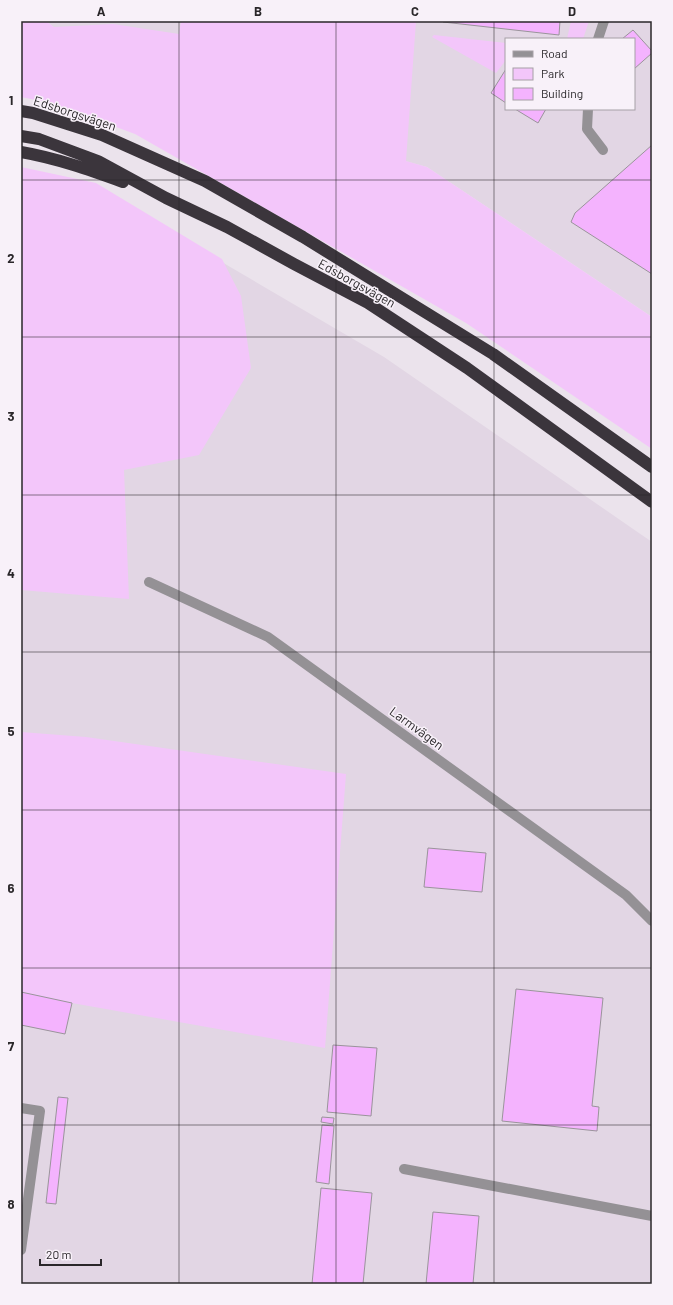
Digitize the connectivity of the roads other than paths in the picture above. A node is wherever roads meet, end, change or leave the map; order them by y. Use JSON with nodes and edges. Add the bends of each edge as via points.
{"nodes":[{"id":1,"x":604,"y":21,"type":"edge"},
{"id":2,"x":598,"y":38,"type":"edge"},
{"id":3,"x":588,"y":110,"type":"edge"},
{"id":4,"x":21,"y":111,"type":"edge"},
{"id":5,"x":21,"y":136,"type":"edge"},
{"id":6,"x":603,"y":150,"type":"dead end"},
{"id":7,"x":21,"y":152,"type":"edge"},
{"id":8,"x":166,"y":198,"type":"junction"},
{"id":9,"x":652,"y":467,"type":"edge"},
{"id":10,"x":652,"y":502,"type":"edge"},
{"id":11,"x":149,"y":582,"type":"dead end"},
{"id":12,"x":652,"y":921,"type":"edge"},
{"id":13,"x":21,"y":1108,"type":"edge"},
{"id":14,"x":404,"y":1169,"type":"dead end"},
{"id":15,"x":652,"y":1216,"type":"edge"},
{"id":16,"x":21,"y":1250,"type":"edge"}],
"edges":[{"from":1,"to":2,"type":"lane"},
{"from":3,"to":6,"type":"lane","via":[[587,129]]},
{"from":4,"to":9,"type":"highway","name":"Edsborgsvägen","via":[[102,135],[204,180],[303,237],[494,354]]},
{"from":5,"to":8,"type":"highway","name":"Edsborgsvägen","via":[[39,139],[98,161]]},
{"from":7,"to":8,"type":"highway","via":[[94,171]]},
{"from":8,"to":10,"type":"highway","name":"Edsborgsvägen","via":[[227,227],[368,302],[467,368]]},
{"from":11,"to":12,"type":"lane","name":"Larmvägen","via":[[268,637],[626,895]]},
{"from":13,"to":16,"type":"lane","via":[[40,1111]]},
{"from":14,"to":15,"type":"lane"}]}
